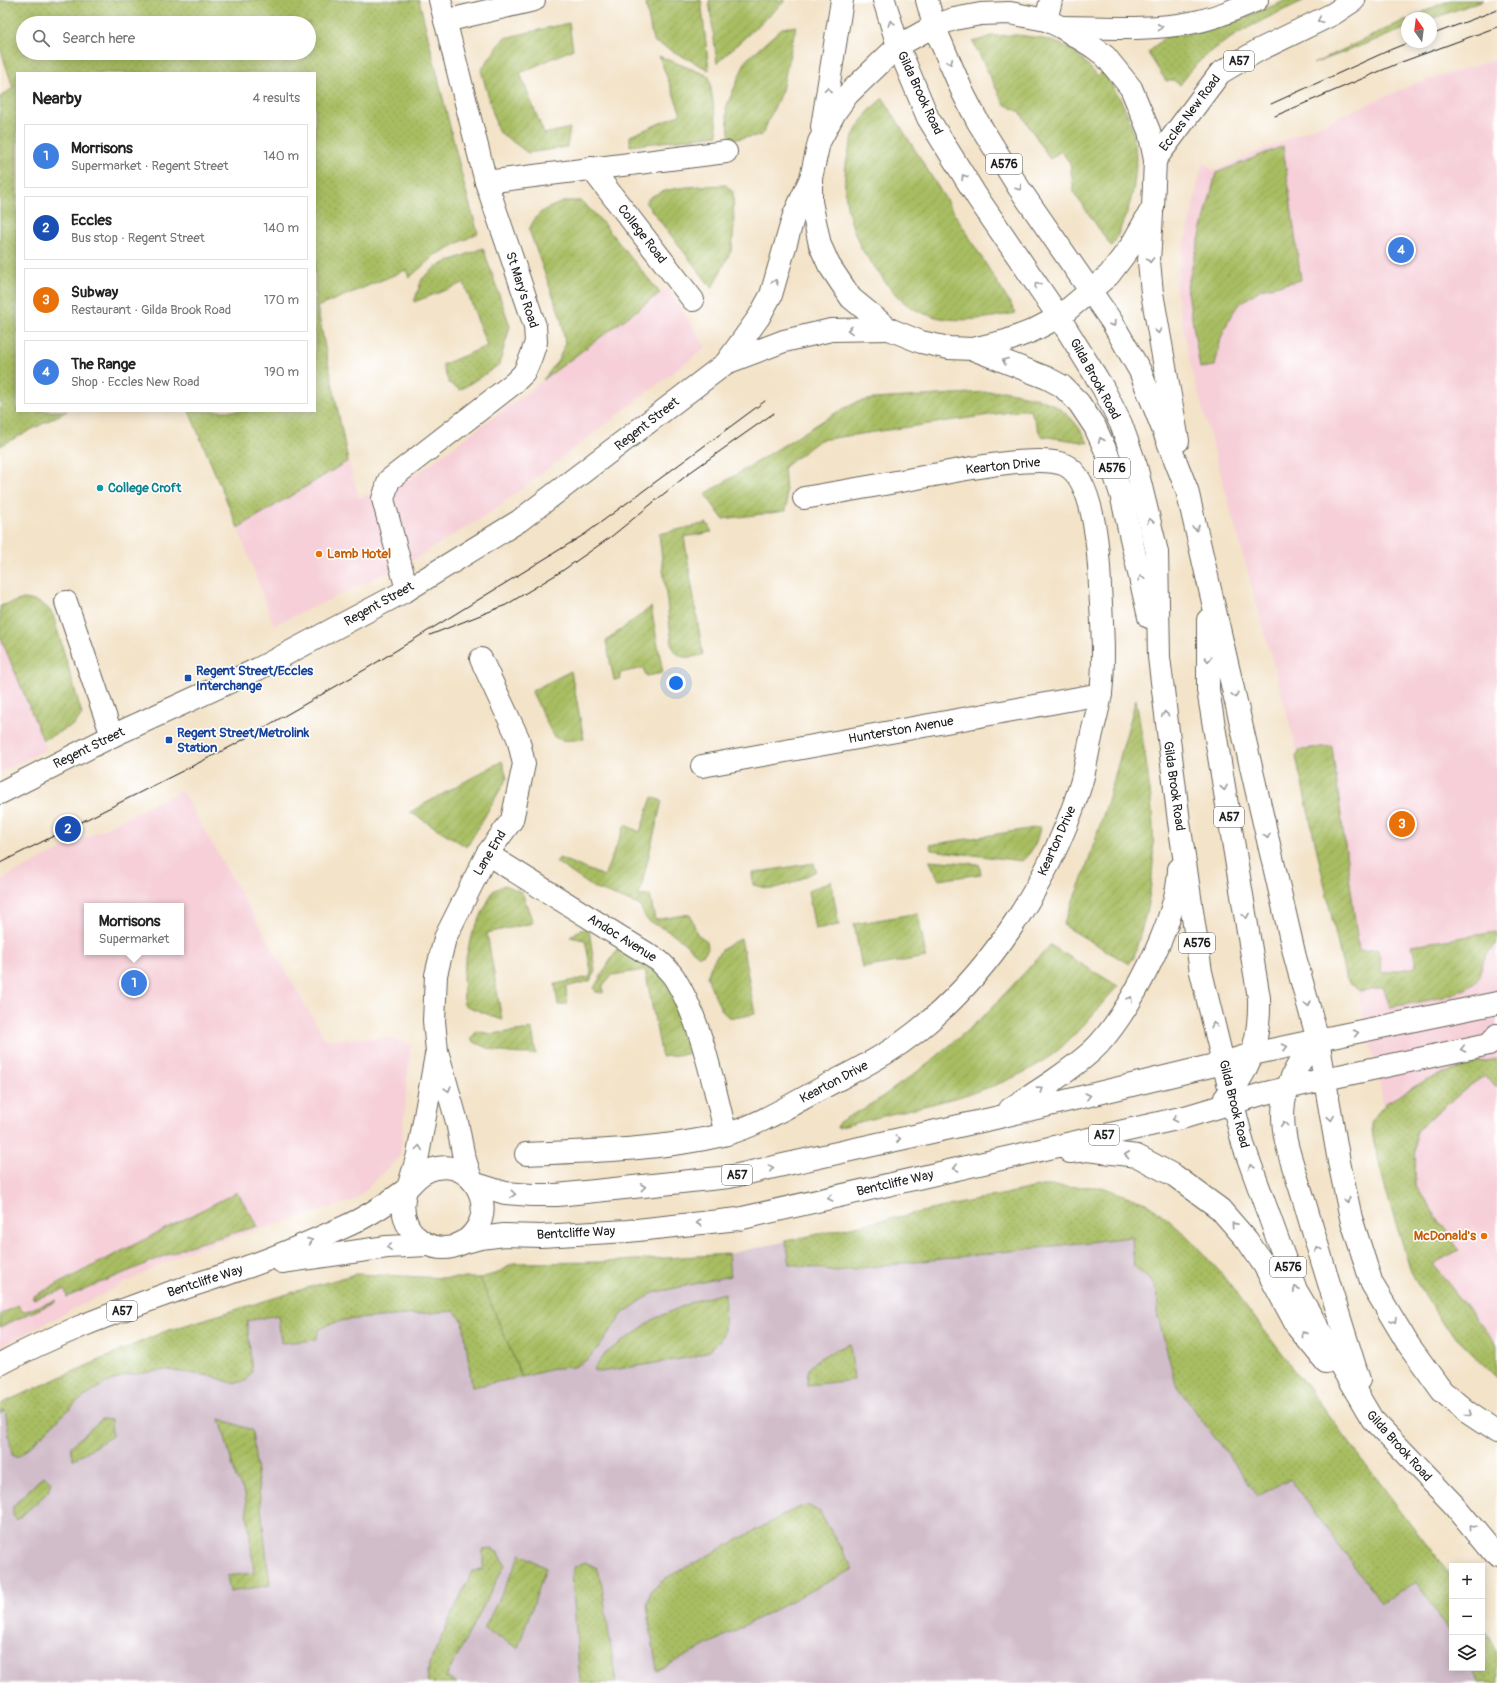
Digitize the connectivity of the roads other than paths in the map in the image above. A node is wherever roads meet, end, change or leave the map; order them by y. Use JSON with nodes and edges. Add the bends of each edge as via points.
{"nodes":[{"id":1,"x":440,"y":0,"type":"edge"},
{"id":2,"x":534,"y":0,"type":"edge"},
{"id":3,"x":842,"y":0,"type":"edge"},
{"id":4,"x":884,"y":0,"type":"edge"},
{"id":5,"x":927,"y":0,"type":"edge"},
{"id":6,"x":1257,"y":0,"type":"edge"},
{"id":7,"x":1354,"y":0,"type":"edge"},
{"id":8,"x":1005,"y":6,"type":"edge"},
{"id":9,"x":1053,"y":16,"type":"edge"},
{"id":10,"x":445,"y":21,"type":"junction"},
{"id":11,"x":934,"y":26,"type":"junction"},
{"id":12,"x":898,"y":46,"type":"junction"},
{"id":13,"x":819,"y":142,"type":"junction"},
{"id":14,"x":726,"y":152,"type":"dead end"},
{"id":15,"x":1155,"y":160,"type":"junction"},
{"id":16,"x":592,"y":168,"type":"junction"},
{"id":17,"x":811,"y":178,"type":"junction"},
{"id":18,"x":486,"y":182,"type":"junction"},
{"id":19,"x":1153,"y":207,"type":"junction"},
{"id":20,"x":1091,"y":292,"type":"junction"},
{"id":21,"x":693,"y":300,"type":"dead end"},
{"id":22,"x":1059,"y":317,"type":"junction"},
{"id":23,"x":889,"y":329,"type":"junction"},
{"id":24,"x":973,"y":348,"type":"junction"},
{"id":25,"x":726,"y":363,"type":"junction"},
{"id":26,"x":1187,"y":490,"type":"junction"},
{"id":27,"x":804,"y":498,"type":"dead end"},
{"id":28,"x":1208,"y":578,"type":"junction"},
{"id":29,"x":407,"y":590,"type":"junction"},
{"id":30,"x":66,"y":602,"type":"dead end"},
{"id":31,"x":1159,"y":657,"type":"junction"},
{"id":32,"x":481,"y":659,"type":"dead end"},
{"id":33,"x":1101,"y":694,"type":"junction"},
{"id":34,"x":112,"y":736,"type":"junction"},
{"id":35,"x":702,"y":766,"type":"dead end"},
{"id":36,"x":0,"y":793,"type":"edge"},
{"id":37,"x":1178,"y":822,"type":"junction"},
{"id":38,"x":487,"y":854,"type":"junction"},
{"id":39,"x":1497,"y":1003,"type":"edge"},
{"id":40,"x":1497,"y":1035,"type":"edge"},
{"id":41,"x":1318,"y":1040,"type":"junction"},
{"id":42,"x":437,"y":1051,"type":"junction"},
{"id":43,"x":1252,"y":1054,"type":"junction"},
{"id":44,"x":1224,"y":1063,"type":"junction"},
{"id":45,"x":1325,"y":1079,"type":"junction"},
{"id":46,"x":1287,"y":1088,"type":"junction"},
{"id":47,"x":1226,"y":1101,"type":"junction"},
{"id":48,"x":995,"y":1118,"type":"junction"},
{"id":49,"x":726,"y":1134,"type":"junction"},
{"id":50,"x":526,"y":1154,"type":"dead end"},
{"id":51,"x":994,"y":1159,"type":"junction"},
{"id":52,"x":473,"y":1182,"type":"junction"},
{"id":53,"x":408,"y":1188,"type":"junction"},
{"id":54,"x":459,"y":1244,"type":"junction"},
{"id":55,"x":428,"y":1245,"type":"junction"},
{"id":56,"x":248,"y":1267,"type":"junction"},
{"id":57,"x":0,"y":1364,"type":"edge"},
{"id":58,"x":1372,"y":1419,"type":"junction"},
{"id":59,"x":1497,"y":1432,"type":"edge"},
{"id":60,"x":1497,"y":1557,"type":"edge"}],
"edges":[{"from":1,"to":10,"type":"main road","name":"St Mary's Road"},
{"from":2,"to":10,"type":"main road"},
{"from":13,"to":3,"type":"main road","one_way":true},
{"from":12,"to":4,"type":"main road","name":"Gilda Brook Road","number":"A576","one_way":true},
{"from":5,"to":11,"type":"main road","number":"A576"},
{"from":9,"to":6,"type":"main road","one_way":true,"via":[[1162,27],[1192,23]]},
{"from":7,"to":15,"type":"main road","name":"Eccles New Road","number":"A57","one_way":true,"via":[[1333,14],[1258,50],[1220,73]]},
{"from":8,"to":9,"type":"main road"},
{"from":8,"to":11,"type":"main road"},
{"from":9,"to":15,"type":"main road","via":[[1105,56],[1131,88],[1149,131]]},
{"from":10,"to":18,"type":"main road","name":"St Mary's Road"},
{"from":11,"to":12,"type":"main road"},
{"from":11,"to":20,"type":"main road","number":"A576","one_way":true,"via":[[978,122]]},
{"from":12,"to":13,"type":"main road","via":[[848,94]]},
{"from":22,"to":12,"type":"main road","name":"Gilda Brook Road","number":"A576","one_way":true,"via":[[981,203],[928,118]]},
{"from":13,"to":17,"type":"main road"},
{"from":14,"to":16,"type":"main road"},
{"from":15,"to":19,"type":"main road"},
{"from":16,"to":18,"type":"main road"},
{"from":16,"to":21,"type":"main road","name":"College Road"},
{"from":17,"to":23,"type":"main road","via":[[814,223],[829,265],[851,298]]},
{"from":25,"to":17,"type":"main road","name":"Regent Street","one_way":true,"via":[[759,317],[770,295],[794,215]]},
{"from":18,"to":29,"type":"main road","name":"St Mary's Road","via":[[535,326],[536,342],[524,373],[514,383],[389,480],[383,499]]},
{"from":19,"to":20,"type":"main road","via":[[1119,264]]},
{"from":19,"to":26,"type":"main road","number":"A576","one_way":true,"via":[[1149,261],[1152,293]]},
{"from":20,"to":22,"type":"main road"},
{"from":20,"to":26,"type":"main road","number":"A576","one_way":true,"via":[[1112,322],[1140,371]]},
{"from":22,"to":24,"type":"main road","via":[[1006,341]]},
{"from":31,"to":22,"type":"main road","name":"Gilda Brook Road","number":"A576","one_way":true,"via":[[1157,552],[1136,466],[1121,424],[1103,388]]},
{"from":23,"to":24,"type":"main road","via":[[921,342],[949,348]]},
{"from":23,"to":25,"type":"main road","name":"Regent Street","one_way":true,"via":[[831,330],[784,341]]},
{"from":31,"to":24,"type":"main road","number":"A576","one_way":true,"via":[[1121,494],[1095,426],[1079,403],[1062,386]]},
{"from":25,"to":29,"type":"main road","name":"Regent Street","via":[[519,521]]},
{"from":26,"to":28,"type":"main road","number":"A576","one_way":true},
{"from":27,"to":33,"type":"main road","name":"Kearton Drive","via":[[1026,462],[1053,461],[1068,466],[1087,493],[1098,546],[1104,642]]},
{"from":28,"to":41,"type":"main road","number":"A576","one_way":true,"via":[[1295,957]]},
{"from":28,"to":43,"type":"main road","number":"A57","one_way":true,"via":[[1208,690],[1260,998],[1258,1035]]},
{"from":29,"to":34,"type":"main road","name":"Regent Street","via":[[258,669]]},
{"from":30,"to":34,"type":"main road"},
{"from":37,"to":31,"type":"main road","name":"Gilda Brook Road","number":"A576","one_way":true},
{"from":32,"to":38,"type":"main road","name":"Lane End","via":[[518,738],[524,764],[512,820]]},
{"from":33,"to":35,"type":"main road","name":"Hunterston Avenue"},
{"from":33,"to":49,"type":"main road","name":"Kearton Drive","via":[[1080,788],[1060,840],[1035,889],[990,957],[942,1008],[894,1048],[767,1117]]},
{"from":34,"to":36,"type":"main road","name":"Regent Street"},
{"from":44,"to":37,"type":"main road","name":"Gilda Brook Road","number":"A576","one_way":true,"via":[[1201,972]]},
{"from":48,"to":37,"type":"main road","one_way":true,"via":[[1063,1074],[1093,1050],[1132,996],[1168,922],[1179,881]]},
{"from":38,"to":42,"type":"main road","name":"Lane End","via":[[445,938],[436,975],[434,1002]]},
{"from":38,"to":49,"type":"main road","name":"Andoc Avenue","via":[[659,961],[675,977],[698,1030]]},
{"from":41,"to":39,"type":"main road","one_way":true},
{"from":40,"to":45,"type":"main road","name":"Bentcliffe Way","one_way":true,"via":[[1489,1044]]},
{"from":43,"to":41,"type":"main road","one_way":true},
{"from":41,"to":45,"type":"main road","number":"A576"},
{"from":41,"to":46,"type":"main road","via":[[1294,1070]]},
{"from":42,"to":52,"type":"main road","name":"Lane End","one_way":true},
{"from":53,"to":42,"type":"main road","name":"Lane End","one_way":true,"via":[[418,1155]]},
{"from":43,"to":44,"type":"main road"},
{"from":43,"to":47,"type":"main road","number":"A57"},
{"from":44,"to":47,"type":"main road","name":"Gilda Brook Road","number":"A576"},
{"from":48,"to":44,"type":"main road","one_way":true},
{"from":45,"to":46,"type":"main road","name":"Bentcliffe Way"},
{"from":45,"to":59,"type":"main road","number":"A576","one_way":true,"via":[[1351,1218],[1372,1284],[1408,1344],[1442,1390]]},
{"from":46,"to":47,"type":"main road","name":"Bentcliffe Way"},
{"from":58,"to":46,"type":"main road","one_way":true,"via":[[1325,1272],[1285,1134],[1283,1111]]},
{"from":47,"to":51,"type":"main road","name":"Bentcliffe Way","number":"A57","one_way":true,"via":[[1185,1117]]},
{"from":58,"to":47,"type":"main road","name":"Gilda Brook Road","number":"A576","one_way":true,"via":[[1296,1290]]},
{"from":52,"to":48,"type":"main road","number":"A57","one_way":true,"via":[[505,1193],[556,1195],[729,1177]]},
{"from":49,"to":50,"type":"main road","name":"Kearton Drive","via":[[652,1148]]},
{"from":51,"to":54,"type":"main road","name":"Bentcliffe Way","number":"A57","one_way":true,"via":[[738,1219],[628,1231],[541,1236],[504,1235]]},
{"from":58,"to":51,"type":"main road","one_way":true,"via":[[1298,1328],[1264,1265],[1247,1240],[1220,1209],[1175,1176],[1137,1156],[1087,1150]]},
{"from":52,"to":53,"type":"main road","number":"A57","via":[[462,1172],[439,1167],[417,1177]]},
{"from":52,"to":54,"type":"main road","number":"A57","via":[[481,1195],[482,1218],[469,1238]]},
{"from":53,"to":55,"type":"main road","via":[[403,1200],[405,1222],[418,1240]]},
{"from":56,"to":53,"type":"main road","name":"Bentcliffe Way","number":"A57","one_way":true,"via":[[346,1226],[378,1209]]},
{"from":54,"to":55,"type":"main road","number":"A57","via":[[438,1248]]},
{"from":55,"to":56,"type":"main road","one_way":true,"via":[[371,1249]]},
{"from":56,"to":57,"type":"main road","name":"Bentcliffe Way","number":"A57","via":[[70,1330]]},
{"from":60,"to":58,"type":"main road","name":"Gilda Brook Road","number":"A576","one_way":true,"via":[[1455,1506]]}]}
